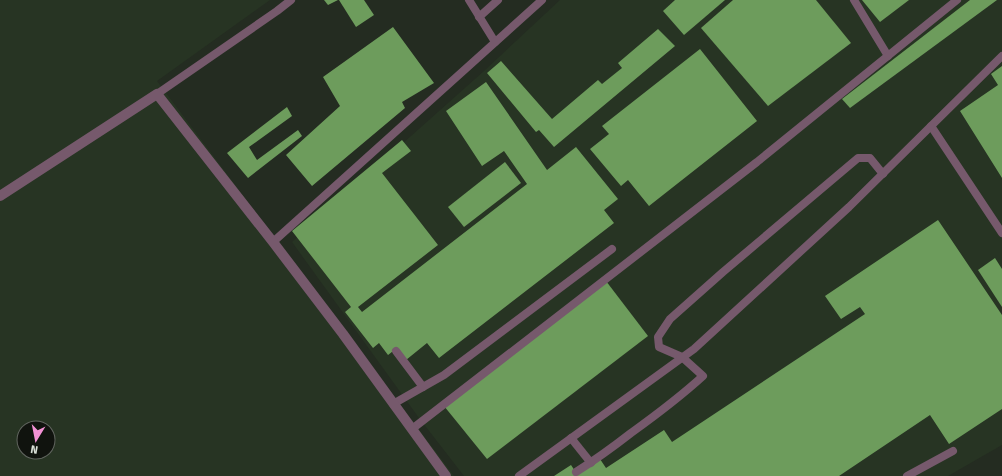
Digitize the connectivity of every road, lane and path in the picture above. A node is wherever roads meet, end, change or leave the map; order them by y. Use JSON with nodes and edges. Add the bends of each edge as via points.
{"nodes":[{"id":1,"x":291,"y":0,"type":"edge"},
{"id":2,"x":468,"y":0,"type":"edge"},
{"id":3,"x":498,"y":0,"type":"edge"},
{"id":4,"x":542,"y":0,"type":"edge"},
{"id":5,"x":854,"y":0,"type":"edge"},
{"id":6,"x":957,"y":0,"type":"edge"},
{"id":7,"x":479,"y":17,"type":"junction"},
{"id":8,"x":495,"y":42,"type":"junction"},
{"id":9,"x":888,"y":56,"type":"junction"},
{"id":10,"x":1002,"y":56,"type":"edge"},
{"id":11,"x":157,"y":94,"type":"junction"},
{"id":12,"x":931,"y":126,"type":"junction"},
{"id":13,"x":883,"y":174,"type":"junction"},
{"id":14,"x":0,"y":195,"type":"edge"},
{"id":15,"x":1002,"y":233,"type":"edge"},
{"id":16,"x":273,"y":242,"type":"junction"},
{"id":17,"x":612,"y":249,"type":"dead end"},
{"id":18,"x":396,"y":351,"type":"dead end"},
{"id":19,"x":682,"y":357,"type":"junction"},
{"id":20,"x":423,"y":387,"type":"junction"},
{"id":21,"x":393,"y":404,"type":"junction"},
{"id":22,"x":412,"y":429,"type":"junction"},
{"id":23,"x":571,"y":438,"type":"junction"},
{"id":24,"x":953,"y":451,"type":"dead end"},
{"id":25,"x":591,"y":463,"type":"junction"},
{"id":26,"x":576,"y":472,"type":"dead end"},
{"id":27,"x":446,"y":476,"type":"edge"},
{"id":28,"x":520,"y":476,"type":"edge"},
{"id":29,"x":908,"y":476,"type":"edge"}],
"edges":[{"from":1,"to":11,"type":"lane"},
{"from":2,"to":7,"type":"lane"},
{"from":3,"to":7,"type":"lane"},
{"from":4,"to":8,"type":"lane"},
{"from":5,"to":9,"type":"lane"},
{"from":6,"to":9,"type":"lane"},
{"from":7,"to":8,"type":"lane"},
{"from":8,"to":16,"type":"lane"},
{"from":9,"to":22,"type":"lane","via":[[757,162]]},
{"from":10,"to":12,"type":"lane"},
{"from":11,"to":14,"type":"street"},
{"from":11,"to":16,"type":"street"},
{"from":12,"to":13,"type":"lane"},
{"from":12,"to":15,"type":"lane"},
{"from":13,"to":19,"type":"lane","via":[[694,349]]},
{"from":13,"to":19,"type":"lane","via":[[870,158],[858,158],[670,319],[658,337],[659,347]]},
{"from":16,"to":21,"type":"street"},
{"from":17,"to":20,"type":"lane","via":[[444,375]]},
{"from":18,"to":20,"type":"lane"},
{"from":19,"to":23,"type":"lane"},
{"from":19,"to":25,"type":"lane","via":[[703,376]]},
{"from":20,"to":21,"type":"lane"},
{"from":21,"to":22,"type":"street"},
{"from":22,"to":27,"type":"street"},
{"from":23,"to":25,"type":"lane"},
{"from":23,"to":28,"type":"lane"},
{"from":24,"to":29,"type":"lane"},
{"from":25,"to":26,"type":"lane"}]}
